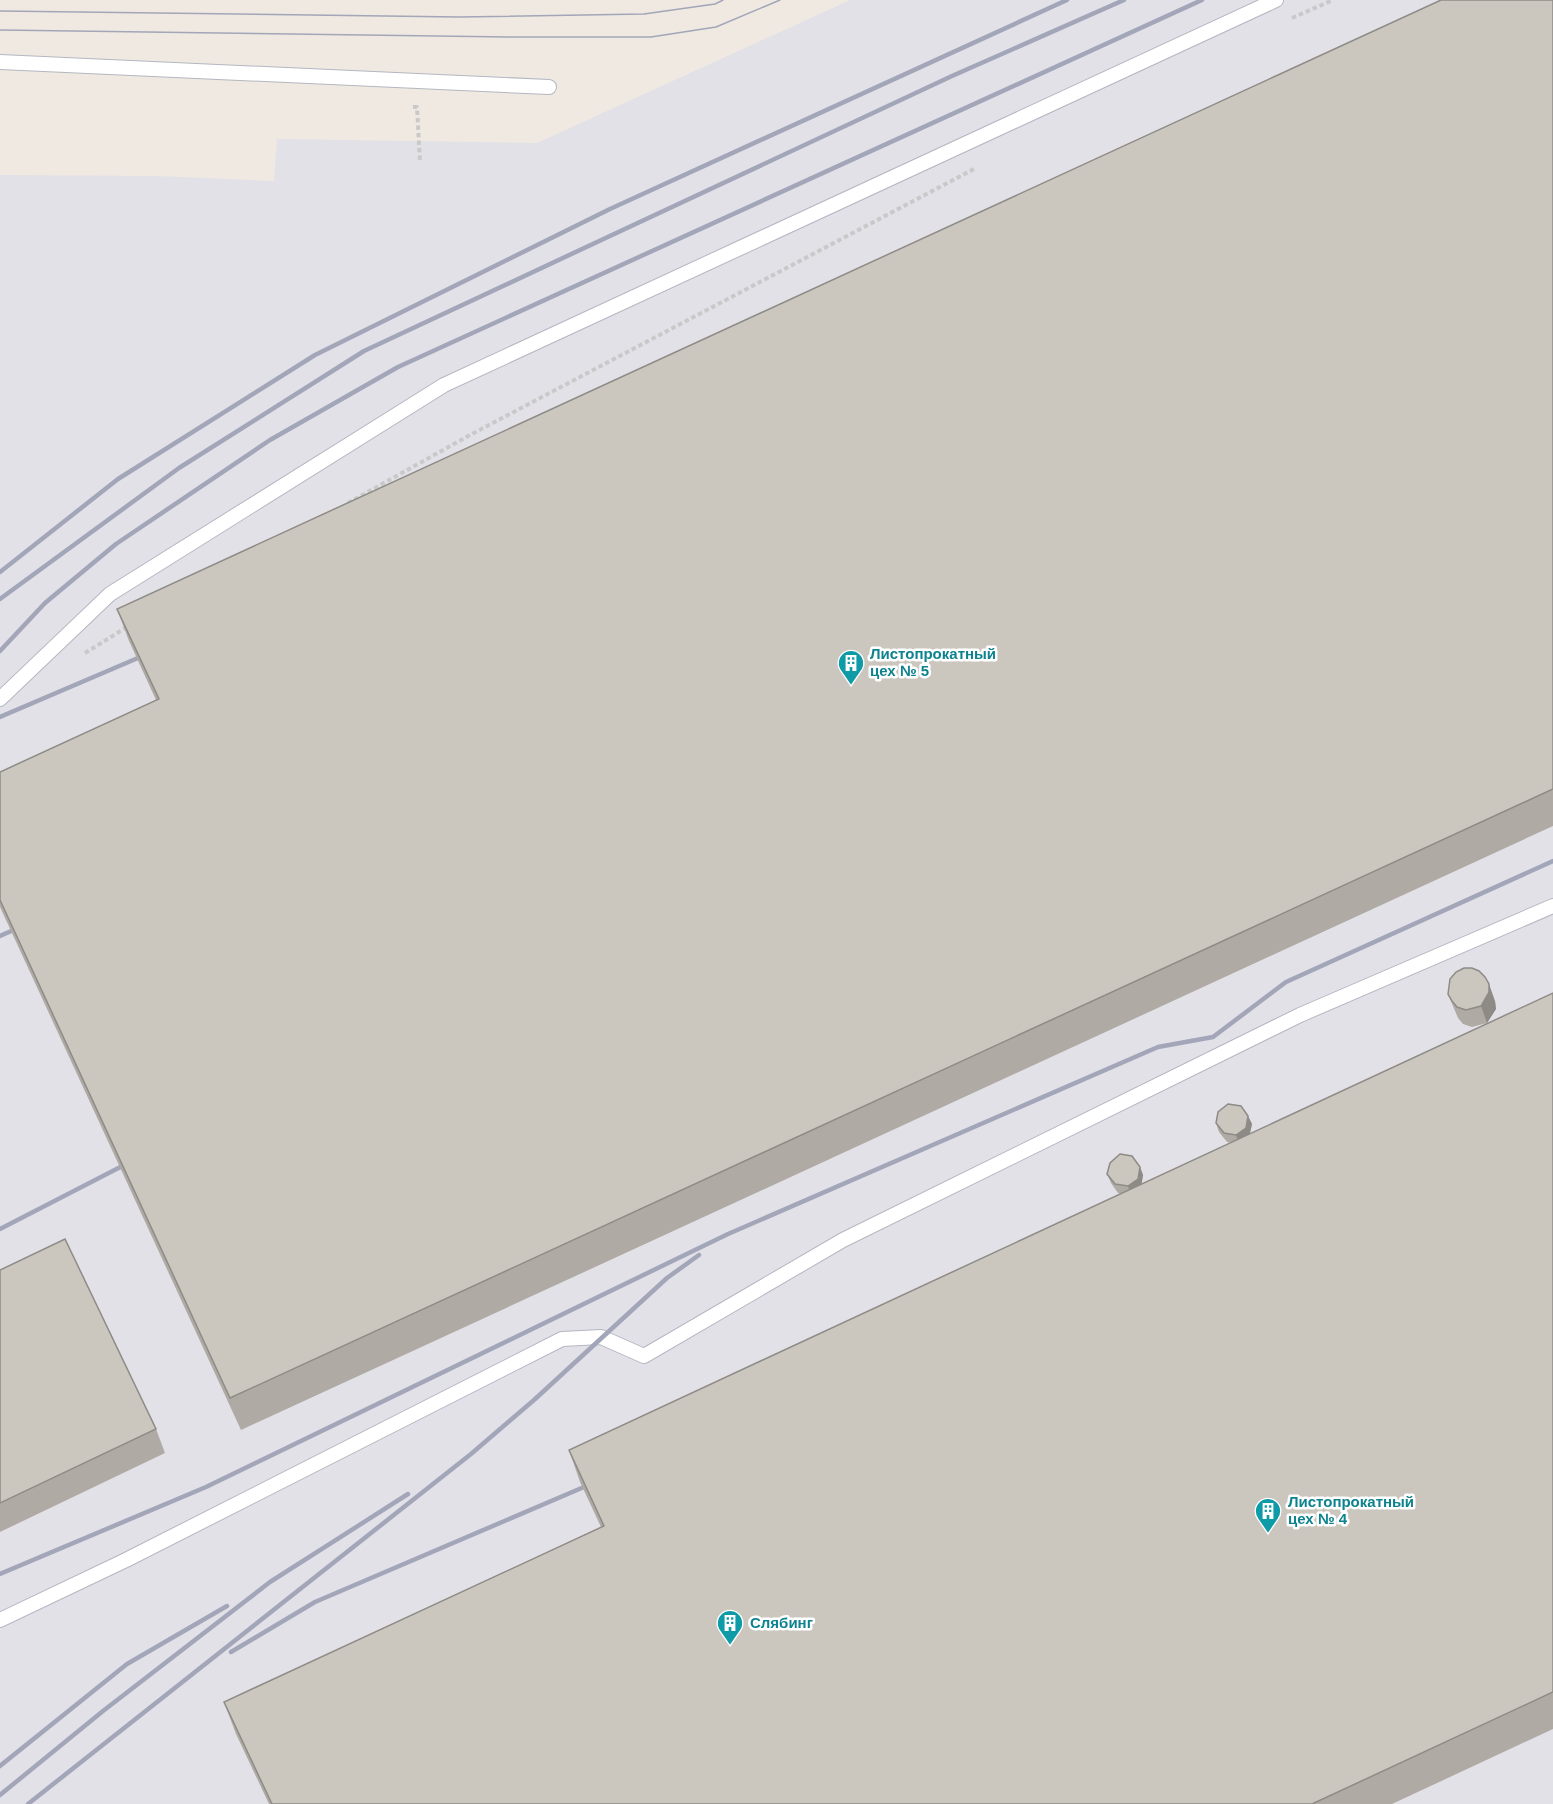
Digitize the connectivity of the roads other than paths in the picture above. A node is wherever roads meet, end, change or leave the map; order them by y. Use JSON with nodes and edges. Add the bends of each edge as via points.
{"nodes":[{"id":1,"x":1276,"y":0,"type":"edge"},
{"id":2,"x":0,"y":62,"type":"edge"},
{"id":3,"x":549,"y":87,"type":"dead end"},
{"id":4,"x":0,"y":699,"type":"edge"},
{"id":5,"x":1553,"y":906,"type":"edge"},
{"id":6,"x":0,"y":1620,"type":"edge"}],
"edges":[{"from":1,"to":4,"type":"lane","via":[[444,385],[110,594]]},
{"from":2,"to":3,"type":"lane"},
{"from":5,"to":6,"type":"lane","via":[[1300,1015],[843,1240],[644,1356],[601,1337],[562,1339]]}]}
